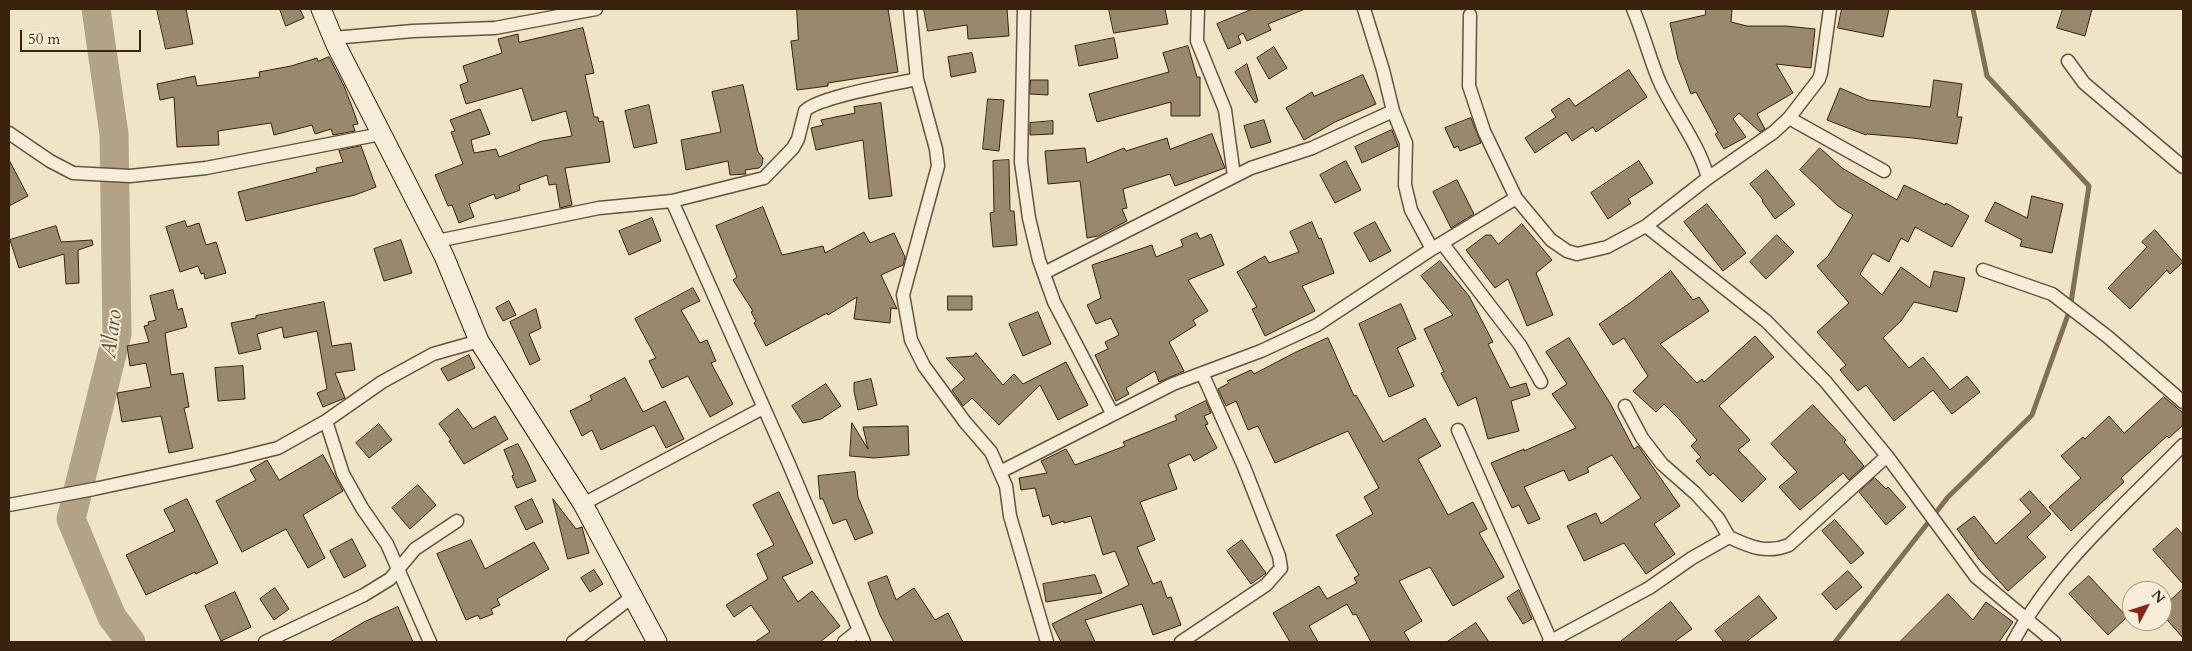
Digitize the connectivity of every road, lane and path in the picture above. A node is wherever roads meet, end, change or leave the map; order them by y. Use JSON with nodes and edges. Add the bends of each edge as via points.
{"nodes":[{"id":1,"x":321,"y":9,"type":"edge"},
{"id":2,"x":596,"y":9,"type":"edge"},
{"id":3,"x":910,"y":9,"type":"edge"},
{"id":4,"x":1024,"y":9,"type":"edge"},
{"id":5,"x":1198,"y":9,"type":"edge"},
{"id":6,"x":1364,"y":9,"type":"edge"},
{"id":7,"x":1634,"y":9,"type":"edge"},
{"id":8,"x":1830,"y":9,"type":"edge"},
{"id":9,"x":1470,"y":15,"type":"dead end"},
{"id":10,"x":333,"y":38,"type":"junction"},
{"id":11,"x":2068,"y":61,"type":"dead end"},
{"id":12,"x":917,"y":79,"type":"junction"},
{"id":13,"x":1393,"y":111,"type":"junction"},
{"id":14,"x":1789,"y":118,"type":"junction"},
{"id":15,"x":9,"y":133,"type":"edge"},
{"id":16,"x":381,"y":134,"type":"junction"},
{"id":17,"x":2183,"y":167,"type":"edge"},
{"id":18,"x":1884,"y":171,"type":"dead end"},
{"id":19,"x":1234,"y":176,"type":"junction"},
{"id":20,"x":1708,"y":178,"type":"junction"},
{"id":21,"x":1516,"y":198,"type":"junction"},
{"id":22,"x":672,"y":201,"type":"junction"},
{"id":23,"x":1646,"y":226,"type":"junction"},
{"id":24,"x":437,"y":241,"type":"junction"},
{"id":25,"x":1437,"y":246,"type":"junction"},
{"id":26,"x":1983,"y":270,"type":"dead end"},
{"id":27,"x":1044,"y":274,"type":"junction"},
{"id":28,"x":479,"y":341,"type":"junction"},
{"id":29,"x":1202,"y":373,"type":"junction"},
{"id":30,"x":1541,"y":382,"type":"dead end"},
{"id":31,"x":2183,"y":402,"type":"edge"},
{"id":32,"x":1624,"y":406,"type":"dead end"},
{"id":33,"x":763,"y":408,"type":"junction"},
{"id":34,"x":1112,"y":413,"type":"junction"},
{"id":35,"x":326,"y":421,"type":"junction"},
{"id":36,"x":1458,"y":430,"type":"dead end"},
{"id":37,"x":2183,"y":445,"type":"edge"},
{"id":38,"x":1887,"y":456,"type":"junction"},
{"id":39,"x":1000,"y":472,"type":"junction"},
{"id":40,"x":14,"y":504,"type":"edge"},
{"id":41,"x":583,"y":504,"type":"junction"},
{"id":42,"x":457,"y":521,"type":"dead end"},
{"id":43,"x":1729,"y":537,"type":"junction"},
{"id":44,"x":398,"y":570,"type":"junction"},
{"id":45,"x":632,"y":597,"type":"junction"},
{"id":46,"x":2026,"y":618,"type":"junction"},
{"id":47,"x":862,"y":636,"type":"edge"},
{"id":48,"x":265,"y":642,"type":"edge"},
{"id":49,"x":430,"y":642,"type":"edge"},
{"id":50,"x":573,"y":642,"type":"edge"},
{"id":51,"x":657,"y":642,"type":"edge"},
{"id":52,"x":844,"y":642,"type":"edge"},
{"id":53,"x":1047,"y":642,"type":"edge"},
{"id":54,"x":1181,"y":642,"type":"edge"},
{"id":55,"x":1550,"y":642,"type":"edge"},
{"id":56,"x":2013,"y":642,"type":"edge"},
{"id":57,"x":2054,"y":642,"type":"edge"}],
"edges":[{"from":1,"to":10,"type":"street"},
{"from":2,"to":10,"type":"street","via":[[496,28]]},
{"from":3,"to":12,"type":"street"},
{"from":4,"to":27,"type":"street","via":[[1021,162],[1028,218]]},
{"from":5,"to":19,"type":"street","via":[[1197,41],[1225,110]]},
{"from":6,"to":13,"type":"street"},
{"from":7,"to":20,"type":"street","via":[[1661,84],[1693,142]]},
{"from":8,"to":14,"type":"street","via":[[1819,80]]},
{"from":9,"to":21,"type":"street","via":[[1469,86],[1484,131]]},
{"from":10,"to":16,"type":"street"},
{"from":11,"to":17,"type":"street","via":[[2084,83]]},
{"from":12,"to":22,"type":"street","via":[[808,107],[793,148],[764,178]]},
{"from":12,"to":39,"type":"street","via":[[938,166],[903,295],[905,312],[911,340],[924,366],[991,452]]},
{"from":13,"to":19,"type":"street","via":[[1312,148]]},
{"from":13,"to":25,"type":"street","via":[[1406,143],[1405,185],[1411,210]]},
{"from":14,"to":18,"type":"street"},
{"from":14,"to":20,"type":"street"},
{"from":15,"to":16,"type":"street","via":[[73,173],[130,176],[206,168]]},
{"from":16,"to":24,"type":"street"},
{"from":19,"to":27,"type":"street"},
{"from":20,"to":23,"type":"street"},
{"from":21,"to":23,"type":"street","via":[[1551,240],[1577,254],[1607,247]]},
{"from":21,"to":25,"type":"street"},
{"from":22,"to":24,"type":"street","via":[[599,208]]},
{"from":22,"to":33,"type":"street"},
{"from":23,"to":38,"type":"street","via":[[1766,321],[1825,381]]},
{"from":24,"to":28,"type":"street"},
{"from":25,"to":29,"type":"street","via":[[1318,325]]},
{"from":25,"to":30,"type":"street","via":[[1520,345]]},
{"from":26,"to":31,"type":"street","via":[[2052,294]]},
{"from":27,"to":34,"type":"street","via":[[1054,302]]},
{"from":28,"to":35,"type":"street","via":[[433,354],[382,382]]},
{"from":28,"to":41,"type":"street"},
{"from":29,"to":34,"type":"street"},
{"from":29,"to":54,"type":"street","via":[[1244,466],[1281,568],[1266,585]]},
{"from":32,"to":43,"type":"street","via":[[1662,464],[1718,518]]},
{"from":33,"to":41,"type":"street"},
{"from":33,"to":47,"type":"street"},
{"from":34,"to":39,"type":"street"},
{"from":35,"to":40,"type":"street","via":[[278,448]]},
{"from":35,"to":44,"type":"street","via":[[343,474],[387,544]]},
{"from":36,"to":55,"type":"street"},
{"from":37,"to":46,"type":"street","via":[[2063,568]]},
{"from":38,"to":43,"type":"street","via":[[1789,545],[1776,550],[1761,548]]},
{"from":38,"to":46,"type":"street","via":[[1976,577]]},
{"from":39,"to":53,"type":"street"},
{"from":41,"to":45,"type":"street"},
{"from":42,"to":44,"type":"street","via":[[416,549]]},
{"from":43,"to":55,"type":"street","via":[[1649,588]]},
{"from":44,"to":48,"type":"street","via":[[390,579],[364,595]]},
{"from":44,"to":49,"type":"street"},
{"from":45,"to":50,"type":"street"},
{"from":45,"to":51,"type":"street"},
{"from":46,"to":56,"type":"street"},
{"from":46,"to":57,"type":"street"},
{"from":47,"to":52,"type":"street"}]}
